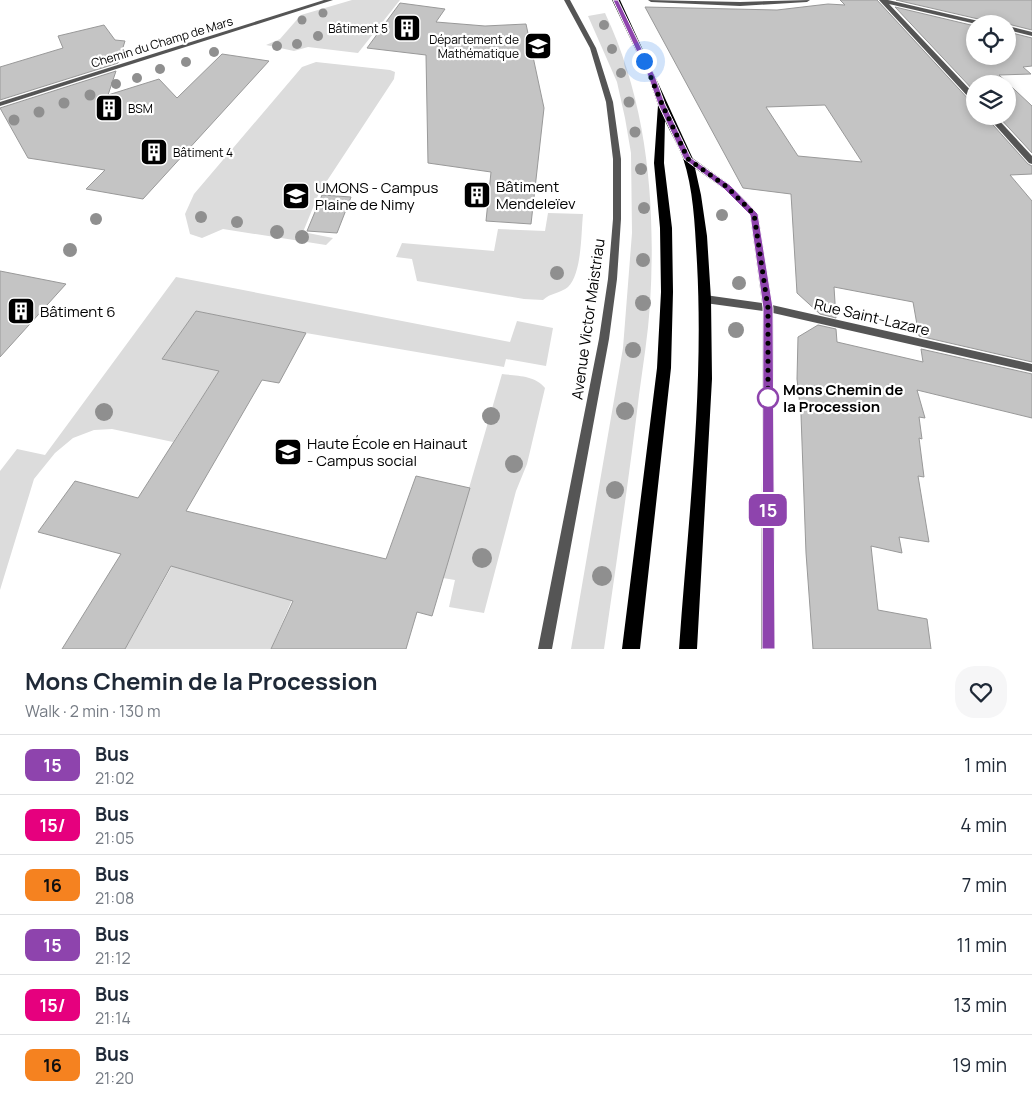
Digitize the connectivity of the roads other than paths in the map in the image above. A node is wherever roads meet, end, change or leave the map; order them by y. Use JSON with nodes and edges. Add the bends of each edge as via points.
{"nodes":[{"id":1,"x":330,"y":0,"type":"edge"},
{"id":2,"x":568,"y":0,"type":"edge"},
{"id":3,"x":616,"y":0,"type":"edge"},
{"id":4,"x":651,"y":0,"type":"edge"},
{"id":5,"x":807,"y":0,"type":"edge"},
{"id":6,"x":881,"y":0,"type":"edge"},
{"id":7,"x":966,"y":20,"type":"edge"},
{"id":8,"x":1016,"y":30,"type":"edge"},
{"id":9,"x":1032,"y":34,"type":"edge"},
{"id":10,"x":966,"y":90,"type":"edge"},
{"id":11,"x":0,"y":104,"type":"edge"},
{"id":12,"x":662,"y":104,"type":"junction"},
{"id":13,"x":999,"y":125,"type":"edge"},
{"id":14,"x":688,"y":159,"type":"junction"},
{"id":15,"x":1032,"y":161,"type":"edge"},
{"id":16,"x":705,"y":299,"type":"junction"},
{"id":17,"x":768,"y":308,"type":"junction"},
{"id":18,"x":1032,"y":368,"type":"edge"},
{"id":19,"x":546,"y":649,"type":"edge"},
{"id":20,"x":630,"y":649,"type":"edge"},
{"id":21,"x":688,"y":649,"type":"edge"},
{"id":22,"x":768,"y":649,"type":"edge"}],
"edges":[{"from":1,"to":11,"type":"street","name":"Chemin du Champ de Mars"},
{"from":2,"to":19,"type":"street","name":"Avenue Victor Maistriau","via":[[594,46],[607,92],[617,148],[618,223],[598,376]]},
{"from":3,"to":12,"type":"main road"},
{"from":4,"to":5,"type":"street","via":[[745,4]]},
{"from":6,"to":7,"type":"street"},
{"from":6,"to":10,"type":"street"},
{"from":8,"to":9,"type":"street"},
{"from":12,"to":14,"type":"main road"},
{"from":12,"to":20,"type":"main road","via":[[659,163],[666,228],[667,292],[664,368]]},
{"from":13,"to":15,"type":"street"},
{"from":14,"to":16,"type":"main road","via":[[698,211]]},
{"from":14,"to":17,"type":"street","via":[[727,187],[754,214]]},
{"from":16,"to":17,"type":"street","name":"Rue Saint-Lazare"},
{"from":16,"to":21,"type":"main road","via":[[705,379]]},
{"from":17,"to":18,"type":"street","name":"Rue Saint-Lazare"},
{"from":17,"to":22,"type":"street"}]}
